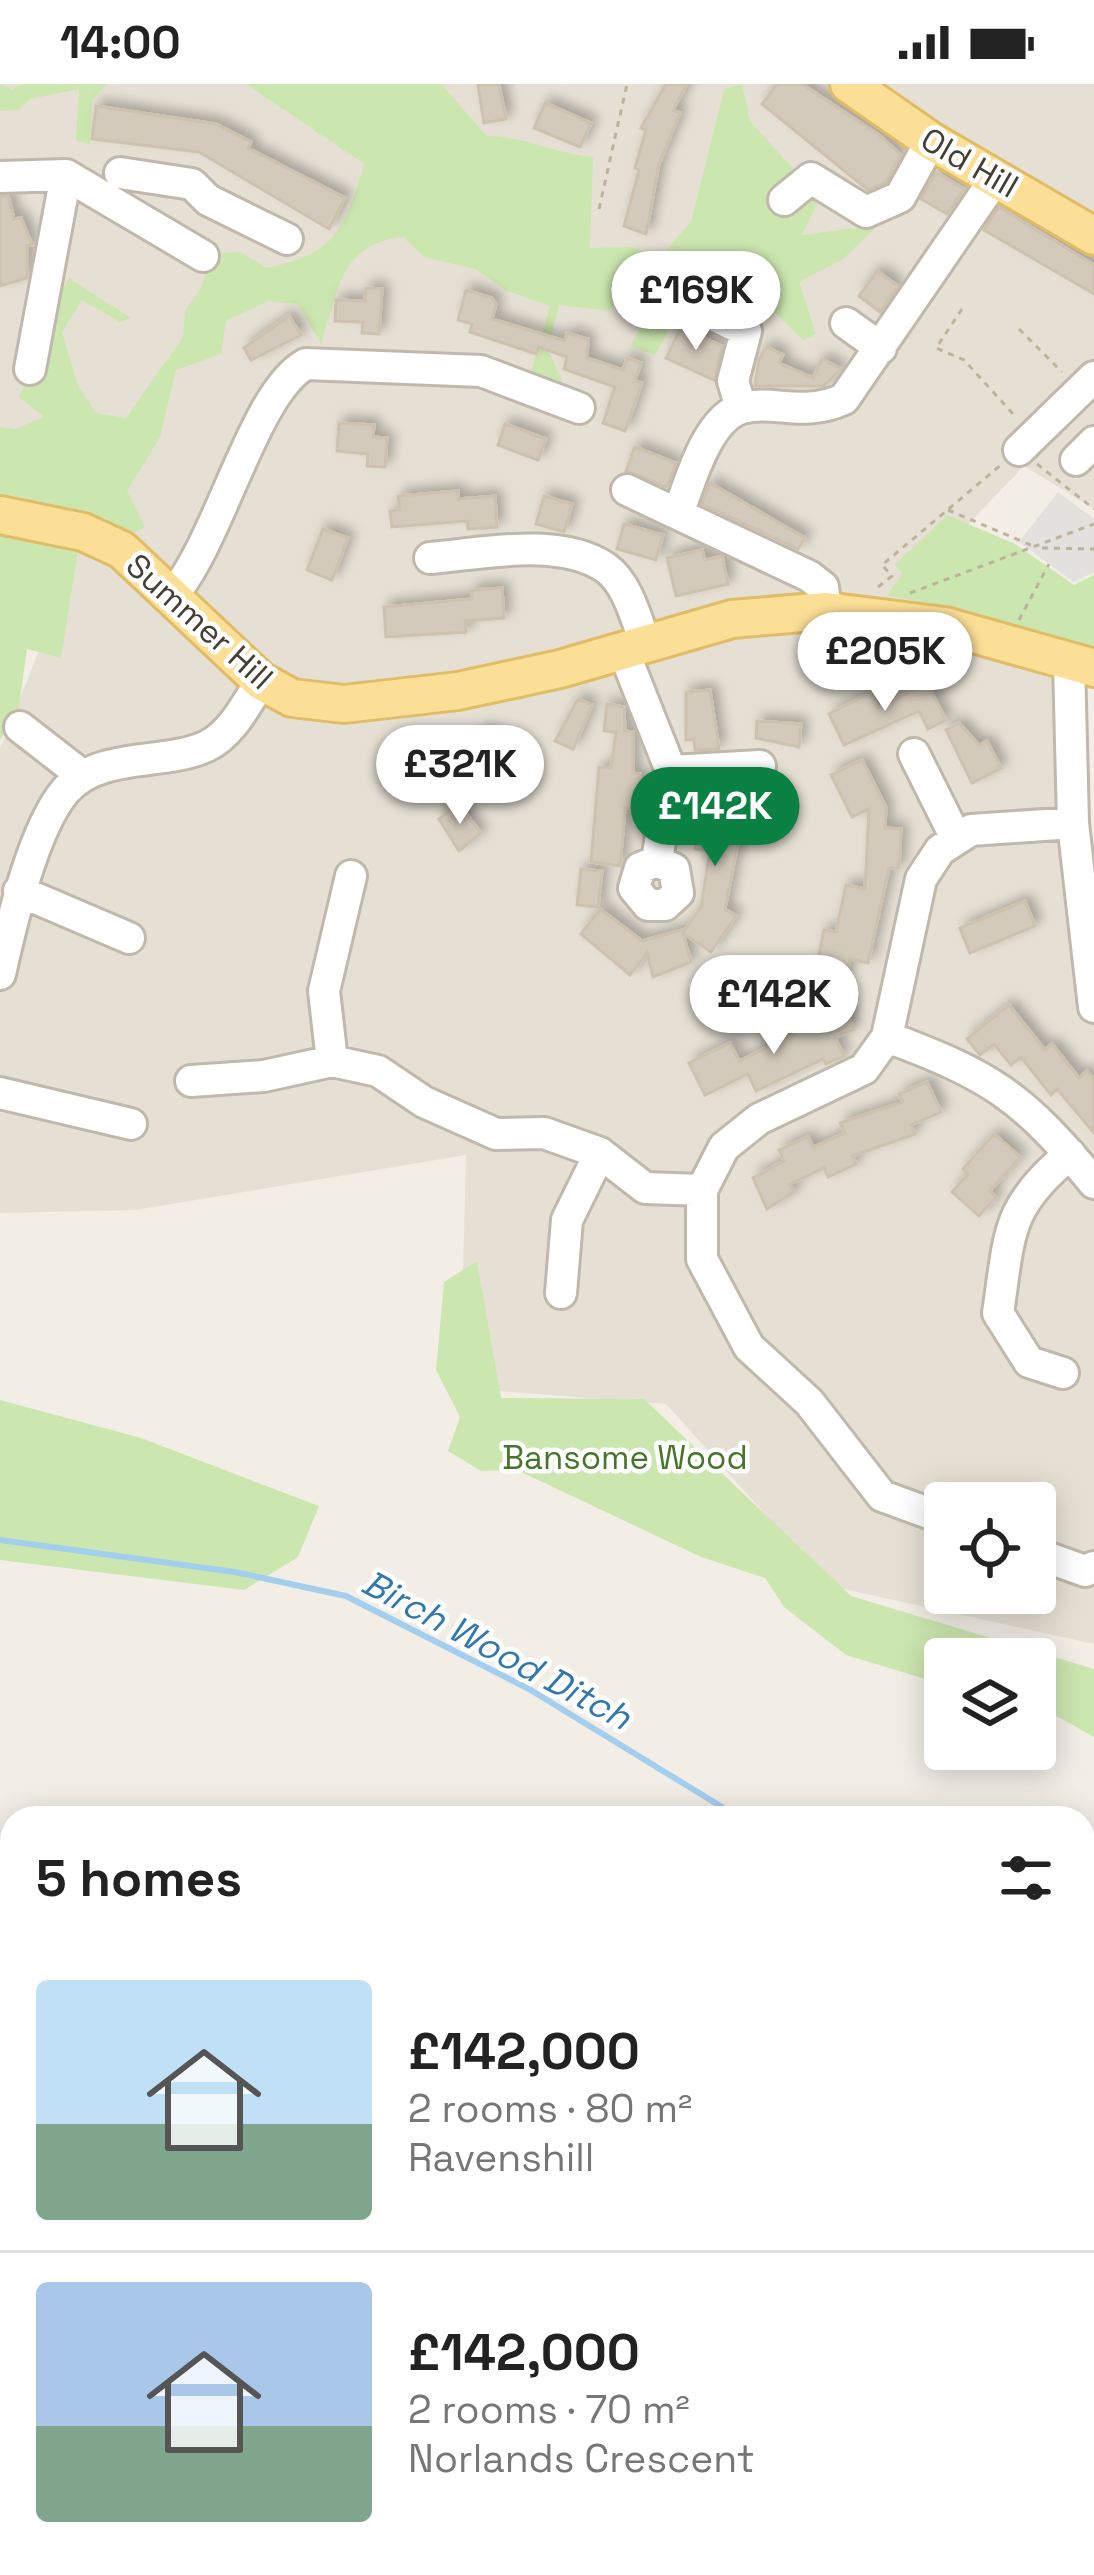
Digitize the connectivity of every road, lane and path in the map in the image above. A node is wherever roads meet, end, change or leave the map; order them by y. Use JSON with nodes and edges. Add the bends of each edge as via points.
{"nodes":[{"id":1,"x":627,"y":84,"type":"edge"},
{"id":2,"x":849,"y":84,"type":"edge"},
{"id":3,"x":931,"y":141,"type":"junction"},
{"id":4,"x":120,"y":172,"type":"dead end"},
{"id":5,"x":66,"y":175,"type":"junction"},
{"id":6,"x":0,"y":177,"type":"edge"},
{"id":7,"x":995,"y":179,"type":"junction"},
{"id":8,"x":208,"y":200,"type":"junction"},
{"id":9,"x":784,"y":200,"type":"dead end"},
{"id":10,"x":599,"y":209,"type":"dead end"},
{"id":11,"x":1094,"y":236,"type":"edge"},
{"id":12,"x":287,"y":239,"type":"dead end"},
{"id":13,"x":962,"y":309,"type":"dead end"},
{"id":14,"x":713,"y":316,"type":"dead end"},
{"id":15,"x":846,"y":323,"type":"dead end"},
{"id":16,"x":1019,"y":329,"type":"dead end"},
{"id":17,"x":881,"y":348,"type":"junction"},
{"id":18,"x":31,"y":369,"type":"dead end"},
{"id":19,"x":1087,"y":383,"type":"edge"},
{"id":20,"x":579,"y":408,"type":"dead end"},
{"id":21,"x":741,"y":408,"type":"junction"},
{"id":22,"x":1018,"y":434,"type":"junction"},
{"id":23,"x":627,"y":490,"type":"dead end"},
{"id":24,"x":946,"y":509,"type":"junction"},
{"id":25,"x":1094,"y":509,"type":"edge"},
{"id":26,"x":680,"y":512,"type":"junction"},
{"id":27,"x":0,"y":514,"type":"edge"},
{"id":28,"x":1094,"y":524,"type":"edge"},
{"id":29,"x":1036,"y":548,"type":"junction"},
{"id":30,"x":1094,"y":549,"type":"edge"},
{"id":31,"x":430,"y":558,"type":"dead end"},
{"id":32,"x":1049,"y":564,"type":"dead end"},
{"id":33,"x":892,"y":591,"type":"dead end"},
{"id":34,"x":908,"y":593,"type":"dead end"},
{"id":35,"x":170,"y":598,"type":"junction"},
{"id":36,"x":826,"y":610,"type":"junction"},
{"id":37,"x":1007,"y":643,"type":"junction"},
{"id":38,"x":634,"y":646,"type":"junction"},
{"id":39,"x":1082,"y":665,"type":"edge"},
{"id":40,"x":260,"y":681,"type":"junction"},
{"id":41,"x":20,"y":727,"type":"dead end"},
{"id":42,"x":914,"y":754,"type":"dead end"},
{"id":43,"x":760,"y":766,"type":"dead end"},
{"id":44,"x":671,"y":771,"type":"junction"},
{"id":45,"x":83,"y":776,"type":"junction"},
{"id":46,"x":1073,"y":824,"type":"junction"},
{"id":47,"x":956,"y":838,"type":"junction"},
{"id":48,"x":658,"y":861,"type":"dead end"},
{"id":49,"x":351,"y":875,"type":"dead end"},
{"id":50,"x":19,"y":891,"type":"junction"},
{"id":51,"x":129,"y":938,"type":"dead end"},
{"id":52,"x":0,"y":974,"type":"edge"},
{"id":53,"x":1094,"y":1007,"type":"edge"},
{"id":54,"x":886,"y":1037,"type":"junction"},
{"id":55,"x":332,"y":1061,"type":"junction"},
{"id":56,"x":190,"y":1081,"type":"dead end"},
{"id":57,"x":0,"y":1093,"type":"edge"},
{"id":58,"x":131,"y":1124,"type":"dead end"},
{"id":59,"x":600,"y":1153,"type":"junction"},
{"id":60,"x":1070,"y":1154,"type":"junction"},
{"id":61,"x":1094,"y":1183,"type":"edge"},
{"id":62,"x":702,"y":1190,"type":"junction"},
{"id":63,"x":561,"y":1293,"type":"dead end"},
{"id":64,"x":1063,"y":1372,"type":"dead end"},
{"id":65,"x":924,"y":1511,"type":"edge"},
{"id":66,"x":1056,"y":1560,"type":"edge"},
{"id":67,"x":1094,"y":1567,"type":"edge"}],
"edges":[{"from":1,"to":10,"type":"path"},
{"from":2,"to":3,"type":"main road","name":"Old Hill"},
{"from":3,"to":7,"type":"main road","name":"Old Hill"},
{"from":3,"to":9,"type":"street","via":[[899,197],[866,212],[812,178]]},
{"from":4,"to":8,"type":"street","via":[[192,184]]},
{"from":5,"to":6,"type":"street"},
{"from":5,"to":8,"type":"street","via":[[193,250]]},
{"from":5,"to":18,"type":"street"},
{"from":7,"to":11,"type":"main road","name":"Old Hill"},
{"from":7,"to":17,"type":"street"},
{"from":8,"to":12,"type":"street"},
{"from":13,"to":22,"type":"path","via":[[936,348],[964,361]]},
{"from":14,"to":21,"type":"street","via":[[746,331],[733,381]]},
{"from":15,"to":17,"type":"street"},
{"from":16,"to":19,"type":"path"},
{"from":17,"to":21,"type":"street","via":[[844,399],[823,409]]},
{"from":19,"to":22,"type":"street"},
{"from":20,"to":35,"type":"street","via":[[482,371],[307,364],[280,389],[192,572]]},
{"from":21,"to":26,"type":"street","via":[[698,461]]},
{"from":22,"to":24,"type":"path"},
{"from":22,"to":25,"type":"path"},
{"from":23,"to":26,"type":"street"},
{"from":24,"to":29,"type":"path"},
{"from":24,"to":33,"type":"path","via":[[882,565],[892,575],[876,589]]},
{"from":26,"to":36,"type":"street","via":[[823,587]]},
{"from":27,"to":35,"type":"main road","name":"Summer Hill","via":[[83,532],[122,550]]},
{"from":28,"to":29,"type":"path"},
{"from":29,"to":30,"type":"path"},
{"from":29,"to":34,"type":"path"},
{"from":31,"to":38,"type":"street","via":[[536,550],[591,561],[617,579]]},
{"from":32,"to":37,"type":"path"},
{"from":35,"to":40,"type":"main road","name":"Summer Hill"},
{"from":36,"to":37,"type":"main road","name":"Summer Hill"},
{"from":36,"to":38,"type":"main road","name":"Summer Hill","via":[[732,620]]},
{"from":37,"to":39,"type":"main road","name":"Summer Hill"},
{"from":38,"to":40,"type":"main road","name":"Summer Hill","via":[[458,691],[344,704],[292,698]]},
{"from":38,"to":44,"type":"street"},
{"from":39,"to":46,"type":"street"},
{"from":40,"to":45,"type":"street","via":[[208,746]]},
{"from":41,"to":45,"type":"street"},
{"from":42,"to":47,"type":"street"},
{"from":43,"to":44,"type":"street"},
{"from":44,"to":48,"type":"street"},
{"from":45,"to":50,"type":"street","via":[[64,793]]},
{"from":46,"to":47,"type":"street","via":[[1023,823]]},
{"from":46,"to":53,"type":"street"},
{"from":47,"to":54,"type":"street","via":[[921,879]]},
{"from":49,"to":55,"type":"street","via":[[324,991]]},
{"from":50,"to":51,"type":"street"},
{"from":50,"to":52,"type":"street"},
{"from":54,"to":60,"type":"street","via":[[999,1085]]},
{"from":54,"to":62,"type":"street","via":[[864,1069],[759,1120],[724,1148]]},
{"from":55,"to":56,"type":"street"},
{"from":55,"to":59,"type":"street","via":[[378,1071],[496,1134],[544,1133]]},
{"from":57,"to":58,"type":"street"},
{"from":59,"to":62,"type":"street","via":[[645,1188]]},
{"from":59,"to":63,"type":"street","via":[[567,1220]]},
{"from":60,"to":61,"type":"street"},
{"from":60,"to":64,"type":"street","via":[[1033,1185],[1012,1226],[998,1312],[1029,1362]]},
{"from":62,"to":65,"type":"street","via":[[702,1258],[749,1347],[808,1402],[882,1496]]},
{"from":66,"to":67,"type":"street"}]}
